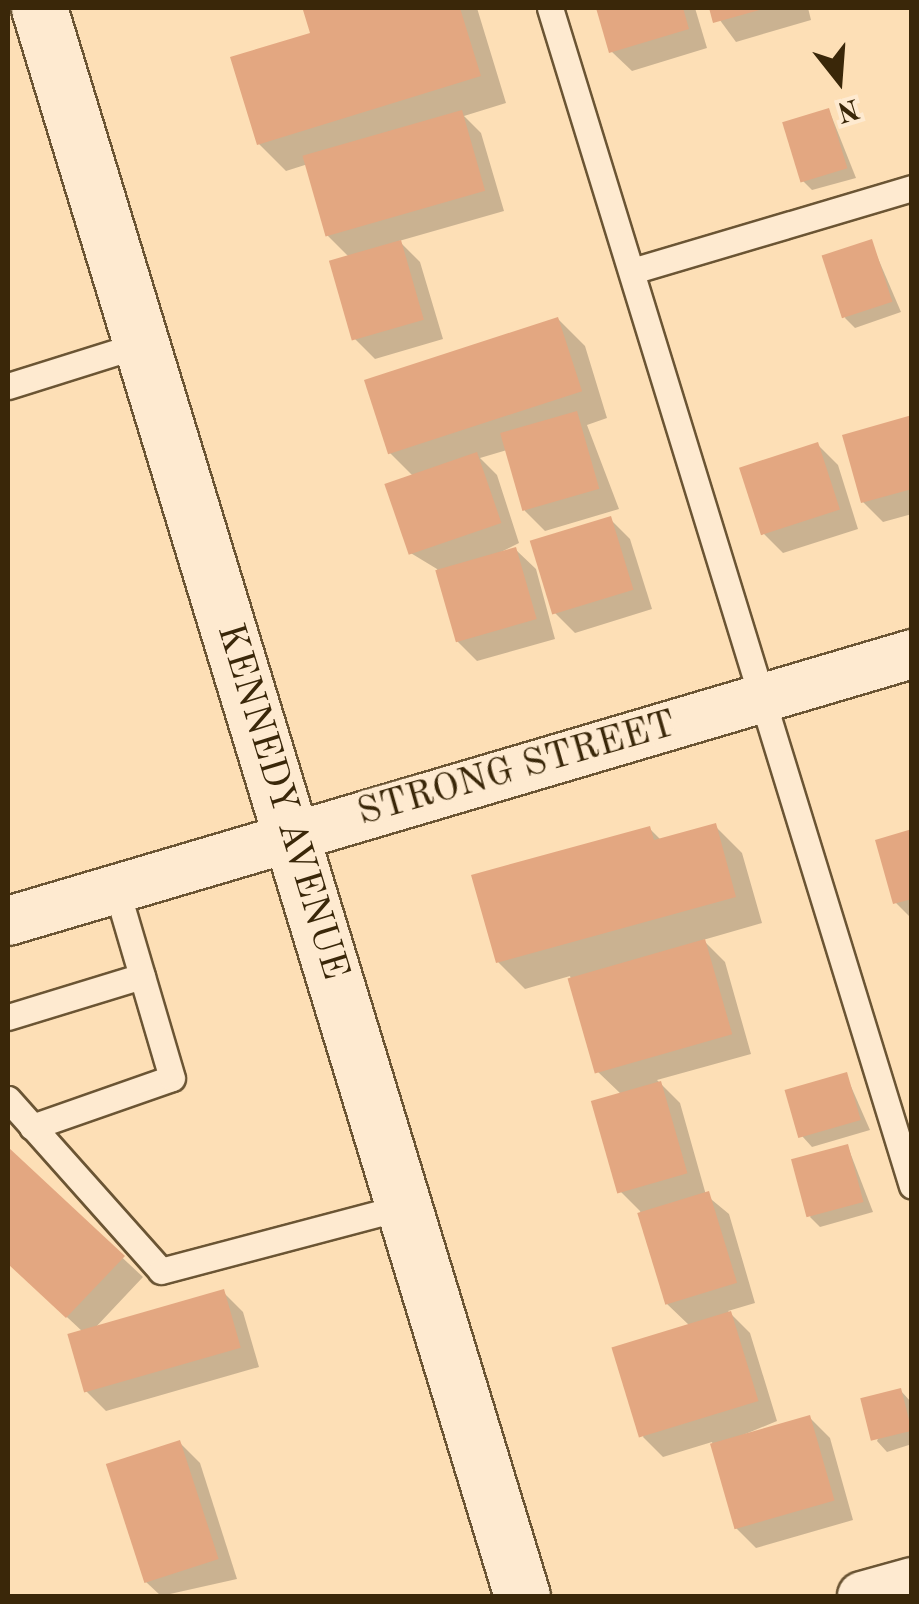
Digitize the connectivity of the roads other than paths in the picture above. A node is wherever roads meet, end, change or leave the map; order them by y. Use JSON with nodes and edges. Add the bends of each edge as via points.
{"nodes":[{"id":1,"x":39,"y":8,"type":"edge"},
{"id":2,"x":550,"y":8,"type":"edge"},
{"id":3,"x":912,"y":188,"type":"edge"},
{"id":4,"x":632,"y":271,"type":"junction"},
{"id":5,"x":142,"y":344,"type":"junction"},
{"id":6,"x":8,"y":386,"type":"edge"},
{"id":7,"x":912,"y":654,"type":"edge"},
{"id":8,"x":766,"y":697,"type":"junction"},
{"id":9,"x":292,"y":837,"type":"junction"},
{"id":10,"x":116,"y":888,"type":"junction"},
{"id":11,"x":8,"y":921,"type":"edge"},
{"id":12,"x":142,"y":976,"type":"junction"},
{"id":13,"x":8,"y":1017,"type":"edge"},
{"id":14,"x":8,"y":1098,"type":"edge"},
{"id":15,"x":902,"y":1122,"type":"edge"},
{"id":16,"x":32,"y":1127,"type":"junction"},
{"id":17,"x":912,"y":1186,"type":"edge"},
{"id":18,"x":404,"y":1208,"type":"junction"},
{"id":19,"x":912,"y":1582,"type":"edge"},
{"id":20,"x":522,"y":1596,"type":"edge"},
{"id":21,"x":862,"y":1596,"type":"edge"}],
"edges":[{"from":1,"to":5,"type":"street","name":"KENNEDY AVENUE"},
{"from":2,"to":4,"type":"lane"},
{"from":3,"to":4,"type":"lane"},
{"from":4,"to":8,"type":"lane"},
{"from":5,"to":6,"type":"lane"},
{"from":5,"to":9,"type":"street","name":"KENNEDY AVENUE"},
{"from":7,"to":8,"type":"street","name":"STRONG STREET"},
{"from":8,"to":9,"type":"street","name":"STRONG STREET"},
{"from":8,"to":15,"type":"lane"},
{"from":9,"to":10,"type":"street","name":"STRONG STREET"},
{"from":9,"to":18,"type":"street","name":"KENNEDY AVENUE"},
{"from":10,"to":11,"type":"street","name":"STRONG STREET"},
{"from":10,"to":12,"type":"lane"},
{"from":12,"to":13,"type":"lane"},
{"from":12,"to":16,"type":"lane","via":[[172,1078]]},
{"from":14,"to":16,"type":"lane"},
{"from":15,"to":17,"type":"lane"},
{"from":16,"to":18,"type":"lane","via":[[161,1272]]},
{"from":18,"to":20,"type":"street","name":"KENNEDY AVENUE"},
{"from":19,"to":21,"type":"street"}]}
